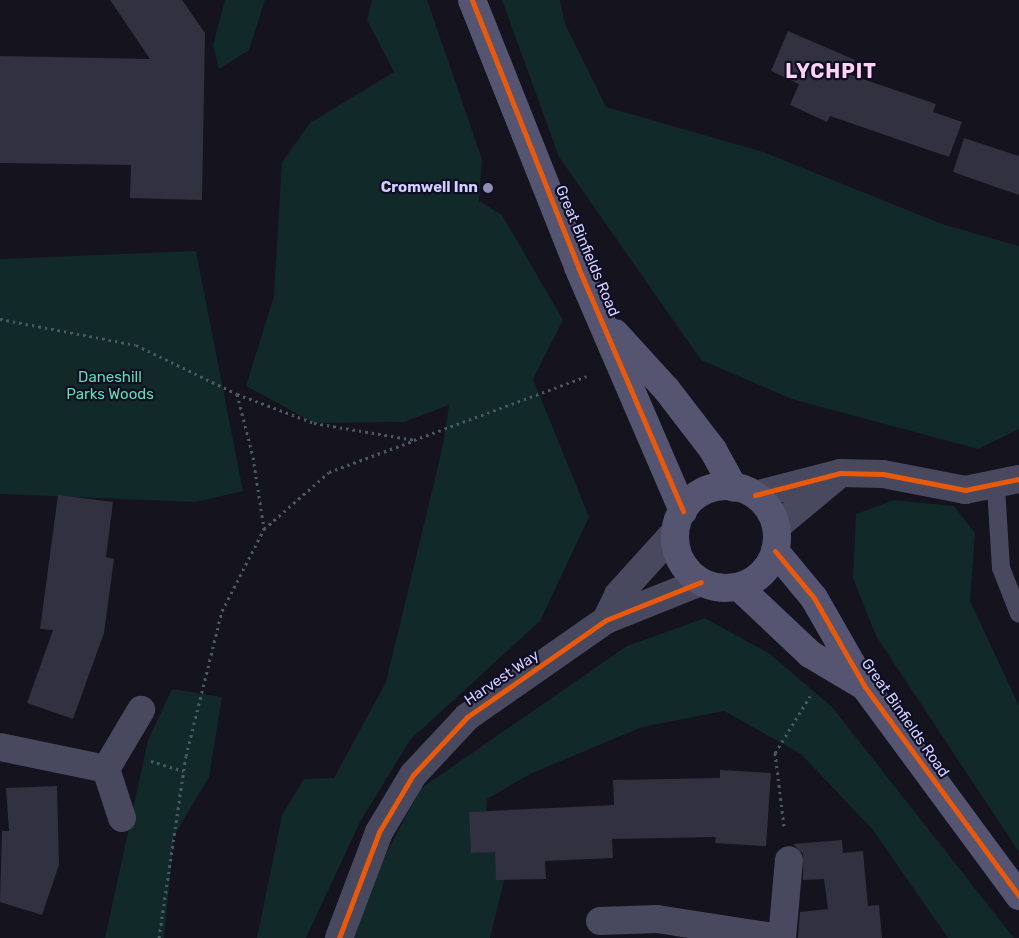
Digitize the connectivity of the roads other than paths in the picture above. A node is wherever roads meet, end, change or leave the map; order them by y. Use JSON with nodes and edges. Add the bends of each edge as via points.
{"nodes":[{"id":1,"x":472,"y":0,"type":"edge"},
{"id":2,"x":605,"y":322,"type":"junction"},
{"id":3,"x":840,"y":473,"type":"junction"},
{"id":4,"x":1007,"y":483,"type":"edge"},
{"id":5,"x":744,"y":491,"type":"junction"},
{"id":6,"x":679,"y":521,"type":"junction"},
{"id":7,"x":775,"y":539,"type":"junction"},
{"id":8,"x":701,"y":582,"type":"junction"},
{"id":9,"x":739,"y":587,"type":"junction"},
{"id":10,"x":1019,"y":614,"type":"edge"},
{"id":11,"x":606,"y":620,"type":"junction"},
{"id":12,"x":864,"y":687,"type":"junction"},
{"id":13,"x":141,"y":710,"type":"dead end"},
{"id":14,"x":0,"y":747,"type":"edge"},
{"id":15,"x":106,"y":768,"type":"junction"},
{"id":16,"x":122,"y":818,"type":"dead end"},
{"id":17,"x":789,"y":860,"type":"road end"},
{"id":18,"x":1019,"y":896,"type":"edge"},
{"id":19,"x":600,"y":921,"type":"dead end"},
{"id":20,"x":338,"y":938,"type":"edge"},
{"id":21,"x":781,"y":938,"type":"edge"}],
"edges":[{"from":1,"to":2,"type":"street","name":"Great Binfields Road","via":[[578,267]]},
{"from":2,"to":5,"type":"street","name":"Great Binfields Road","via":[[667,390]]},
{"from":2,"to":6,"type":"street","name":"Great Binfields Road"},
{"from":3,"to":4,"type":"street","via":[[884,474],[965,490]]},
{"from":3,"to":5,"type":"street"},
{"from":3,"to":7,"type":"street"},
{"from":4,"to":10,"type":"lane","via":[[1001,568]]},
{"from":5,"to":6,"type":"street","via":[[705,491]]},
{"from":5,"to":7,"type":"street","via":[[767,507]]},
{"from":6,"to":8,"type":"street","via":[[683,566]]},
{"from":6,"to":11,"type":"street","via":[[618,594]]},
{"from":7,"to":9,"type":"street","via":[[768,567]]},
{"from":7,"to":12,"type":"street","name":"Great Binfields Road","via":[[814,598]]},
{"from":8,"to":9,"type":"street","via":[[718,588]]},
{"from":8,"to":11,"type":"street","name":"Harvest Way"},
{"from":9,"to":12,"type":"street","name":"Great Binfields Road","via":[[810,654]]},
{"from":11,"to":20,"type":"street","name":"Harvest Way","via":[[467,718],[413,775],[380,832]]},
{"from":12,"to":18,"type":"street","name":"Great Binfields Road"},
{"from":13,"to":15,"type":"street"},
{"from":14,"to":15,"type":"street"},
{"from":15,"to":16,"type":"street"},
{"from":17,"to":21,"type":"street"},
{"from":19,"to":21,"type":"street","via":[[657,919]]}]}
